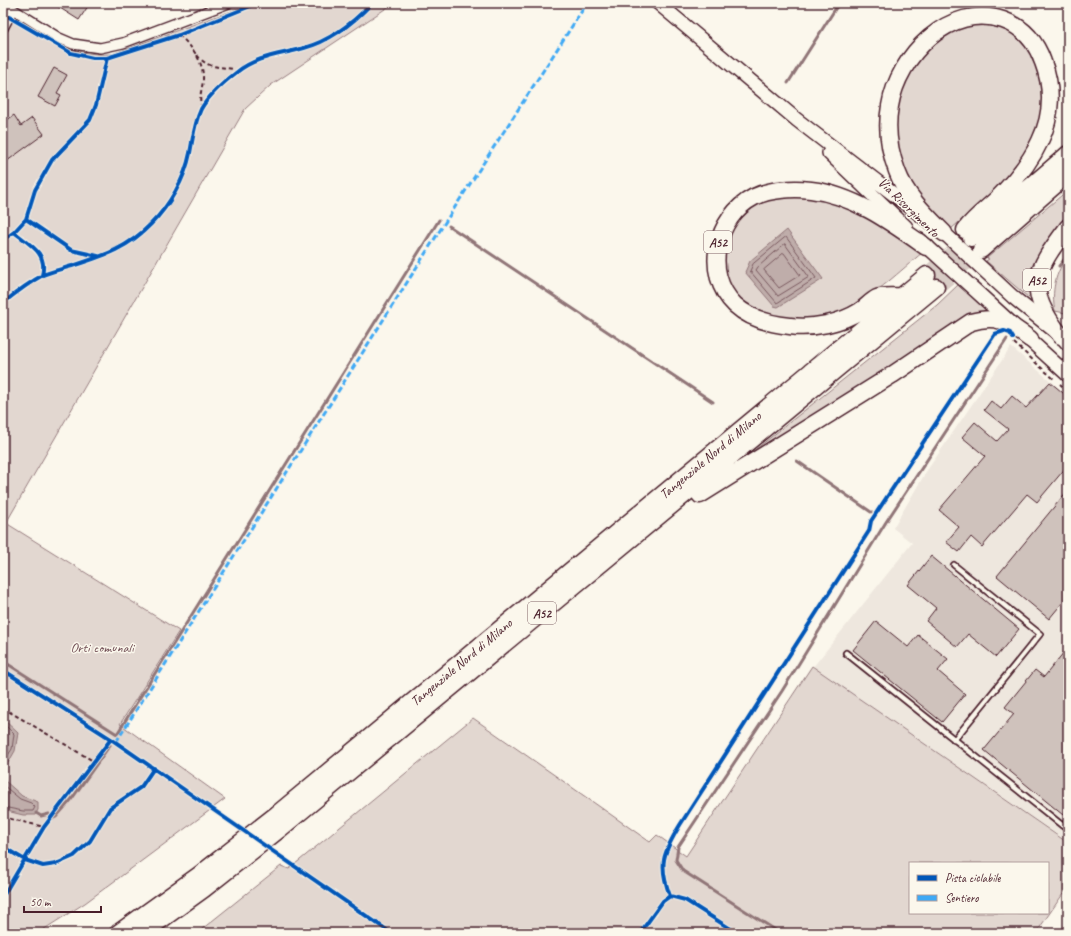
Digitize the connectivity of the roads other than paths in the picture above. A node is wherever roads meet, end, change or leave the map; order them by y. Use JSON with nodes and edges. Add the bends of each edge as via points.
{"nodes":[{"id":1,"x":4,"y":3,"type":"edge"},
{"id":2,"x":229,"y":3,"type":"edge"},
{"id":3,"x":658,"y":3,"type":"edge"},
{"id":4,"x":13,"y":9,"type":"junction"},
{"id":5,"x":3,"y":28,"type":"edge"},
{"id":6,"x":797,"y":120,"type":"junction"},
{"id":7,"x":1068,"y":154,"type":"edge"},
{"id":8,"x":1068,"y":174,"type":"edge"},
{"id":9,"x":1068,"y":227,"type":"edge"},
{"id":10,"x":944,"y":233,"type":"junction"},
{"id":11,"x":972,"y":240,"type":"junction"},
{"id":12,"x":926,"y":247,"type":"junction"},
{"id":13,"x":901,"y":296,"type":"junction"},
{"id":14,"x":1030,"y":339,"type":"junction"},
{"id":15,"x":1065,"y":340,"type":"edge"},
{"id":16,"x":1068,"y":375,"type":"edge"},
{"id":17,"x":954,"y":565,"type":"dead end"},
{"id":18,"x":496,"y":651,"type":"junction"},
{"id":19,"x":846,"y":653,"type":"dead end"},
{"id":20,"x":954,"y":740,"type":"junction"},
{"id":21,"x":1068,"y":821,"type":"edge"},
{"id":22,"x":1063,"y":826,"type":"junction"},
{"id":23,"x":1068,"y":830,"type":"edge"},
{"id":24,"x":118,"y":933,"type":"edge"},
{"id":25,"x":143,"y":933,"type":"edge"}],
"edges":[{"from":1,"to":4,"type":"street"},
{"from":2,"to":4,"type":"street","via":[[123,43],[100,48],[73,44],[59,38]]},
{"from":3,"to":6,"type":"street","name":"Via Risorgimento"},
{"from":4,"to":5,"type":"street"},
{"from":6,"to":10,"type":"street","name":"Via Risorgimento"},
{"from":6,"to":12,"type":"street","name":"Via Risorgimento"},
{"from":7,"to":11,"type":"highway"},
{"from":8,"to":11,"type":"highway"},
{"from":9,"to":15,"type":"highway","number":"A52","via":[[1040,266],[1037,288],[1050,321]]},
{"from":10,"to":11,"type":"highway","via":[[911,197],[897,172],[888,135],[890,105],[901,74],[918,48],[954,22],[984,16],[1011,23],[1033,40],[1040,52],[1049,84],[1049,113],[1040,142]]},
{"from":10,"to":15,"type":"street","name":"Via Risorgimento","via":[[1013,297]]},
{"from":12,"to":13,"type":"highway","number":"A52","via":[[884,218],[845,199],[811,190],[767,193],[748,201],[727,221],[719,238],[716,265],[724,290],[739,308],[767,321],[792,327],[817,325],[851,315],[878,298]]},
{"from":12,"to":14,"type":"street","name":"Via Risorgimento"},
{"from":13,"to":18,"type":"highway","name":"Tangenziale Nord di Milano","number":"A52","via":[[931,281]]},
{"from":13,"to":24,"type":"highway","name":"Tangenziale Nord di Milano","number":"A52","via":[[277,814],[199,875]]},
{"from":14,"to":16,"type":"street","name":"Via Risorgimento"},
{"from":14,"to":18,"type":"highway","number":"A52","via":[[998,319],[982,318],[960,328],[892,374],[698,496],[557,610]]},
{"from":17,"to":20,"type":"lane","via":[[1040,634]]},
{"from":18,"to":25,"type":"highway","name":"Tangenziale Nord di Milano","number":"A52","via":[[255,850]]},
{"from":19,"to":20,"type":"lane"},
{"from":20,"to":22,"type":"lane"},
{"from":21,"to":22,"type":"lane"},
{"from":22,"to":23,"type":"lane"}]}
